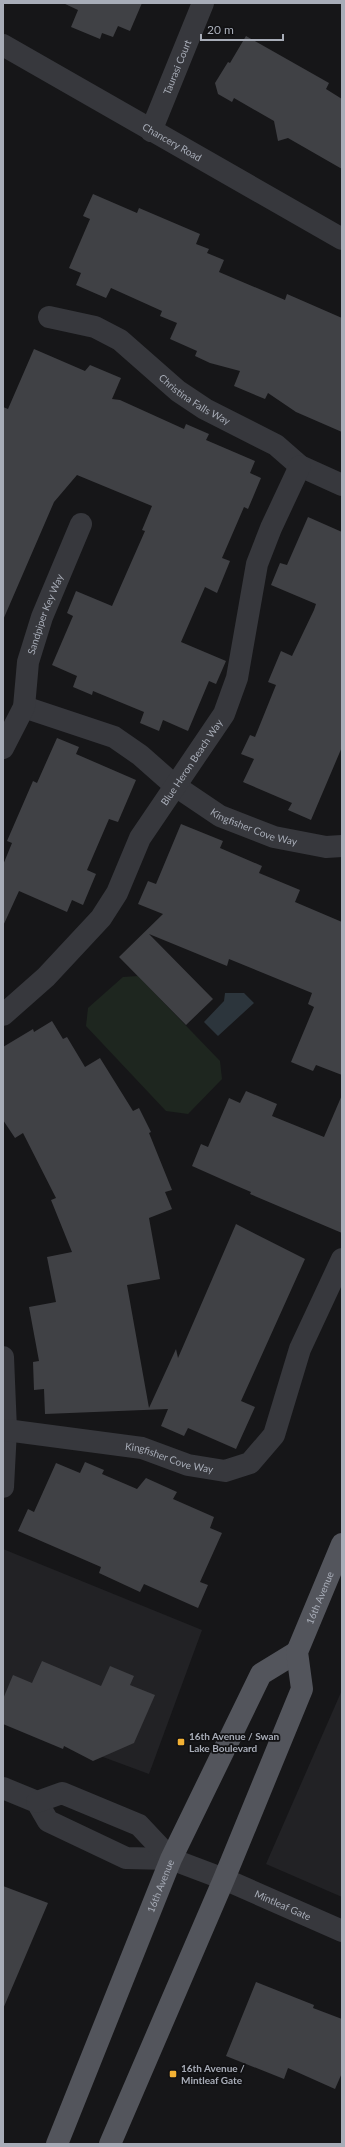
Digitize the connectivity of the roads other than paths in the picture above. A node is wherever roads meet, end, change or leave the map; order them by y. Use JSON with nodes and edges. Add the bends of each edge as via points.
{"nodes":[{"id":1,"x":203,"y":3,"type":"edge"},
{"id":2,"x":3,"y":45,"type":"edge"},
{"id":3,"x":151,"y":131,"type":"junction"},
{"id":4,"x":342,"y":239,"type":"edge"},
{"id":5,"x":49,"y":317,"type":"dead end"},
{"id":6,"x":300,"y":466,"type":"junction"},
{"id":7,"x":342,"y":485,"type":"edge"},
{"id":8,"x":81,"y":524,"type":"dead end"},
{"id":9,"x":24,"y":707,"type":"junction"},
{"id":10,"x":3,"y":748,"type":"edge"},
{"id":11,"x":174,"y":785,"type":"junction"},
{"id":12,"x":342,"y":846,"type":"edge"},
{"id":13,"x":3,"y":1016,"type":"edge"},
{"id":14,"x":342,"y":1259,"type":"edge"},
{"id":15,"x":3,"y":1357,"type":"edge"},
{"id":16,"x":6,"y":1430,"type":"junction"},
{"id":17,"x":3,"y":1487,"type":"edge"},
{"id":18,"x":342,"y":1544,"type":"edge"},
{"id":19,"x":297,"y":1652,"type":"junction"},
{"id":20,"x":3,"y":1788,"type":"edge"},
{"id":21,"x":37,"y":1802,"type":"junction"},
{"id":22,"x":171,"y":1858,"type":"junction"},
{"id":23,"x":224,"y":1879,"type":"junction"},
{"id":24,"x":342,"y":1931,"type":"edge"},
{"id":25,"x":57,"y":2144,"type":"edge"},
{"id":26,"x":110,"y":2144,"type":"edge"}],
"edges":[{"from":1,"to":3,"type":"street","name":"Taurasi Court"},
{"from":2,"to":3,"type":"street","name":"Chancery Road"},
{"from":3,"to":4,"type":"street","name":"Chancery Road"},
{"from":5,"to":6,"type":"street","name":"Christina Falls Way","via":[[95,327],[120,340],[178,391],[200,406],[276,445]]},
{"from":6,"to":7,"type":"street","name":"Christina Falls Way"},
{"from":6,"to":11,"type":"street","name":"Blue Heron Beach Way","via":[[257,564],[237,678],[224,714]]},
{"from":8,"to":9,"type":"street","name":"Sandpiper Key Way","via":[[42,617],[28,662]]},
{"from":9,"to":10,"type":"street","name":"Sandpiper Key Way"},
{"from":9,"to":11,"type":"street","via":[[114,737],[140,755]]},
{"from":11,"to":12,"type":"street","name":"Kingfisher Cove Way","via":[[220,816],[274,837],[326,847]]},
{"from":11,"to":13,"type":"street","name":"Blue Heron Beach Way","via":[[140,838],[117,893],[101,918],[77,945]]},
{"from":14,"to":16,"type":"street","name":"Kingfisher Cove Way","via":[[300,1349],[274,1435],[250,1463],[225,1471],[188,1465],[142,1448]]},
{"from":15,"to":16,"type":"street"},
{"from":16,"to":17,"type":"street"},
{"from":18,"to":19,"type":"main road","name":"16th Avenue"},
{"from":19,"to":22,"type":"main road","name":"16th Avenue","via":[[261,1674]]},
{"from":19,"to":23,"type":"main road","via":[[302,1689]]},
{"from":20,"to":21,"type":"street"},
{"from":21,"to":22,"type":"street","via":[[48,1821],[126,1858]]},
{"from":21,"to":22,"type":"street","via":[[62,1793],[139,1825]]},
{"from":22,"to":23,"type":"street","name":"Mintleaf Gate"},
{"from":22,"to":25,"type":"main road","name":"16th Avenue"},
{"from":23,"to":24,"type":"street","name":"Mintleaf Gate"},
{"from":23,"to":26,"type":"main road"}]}
